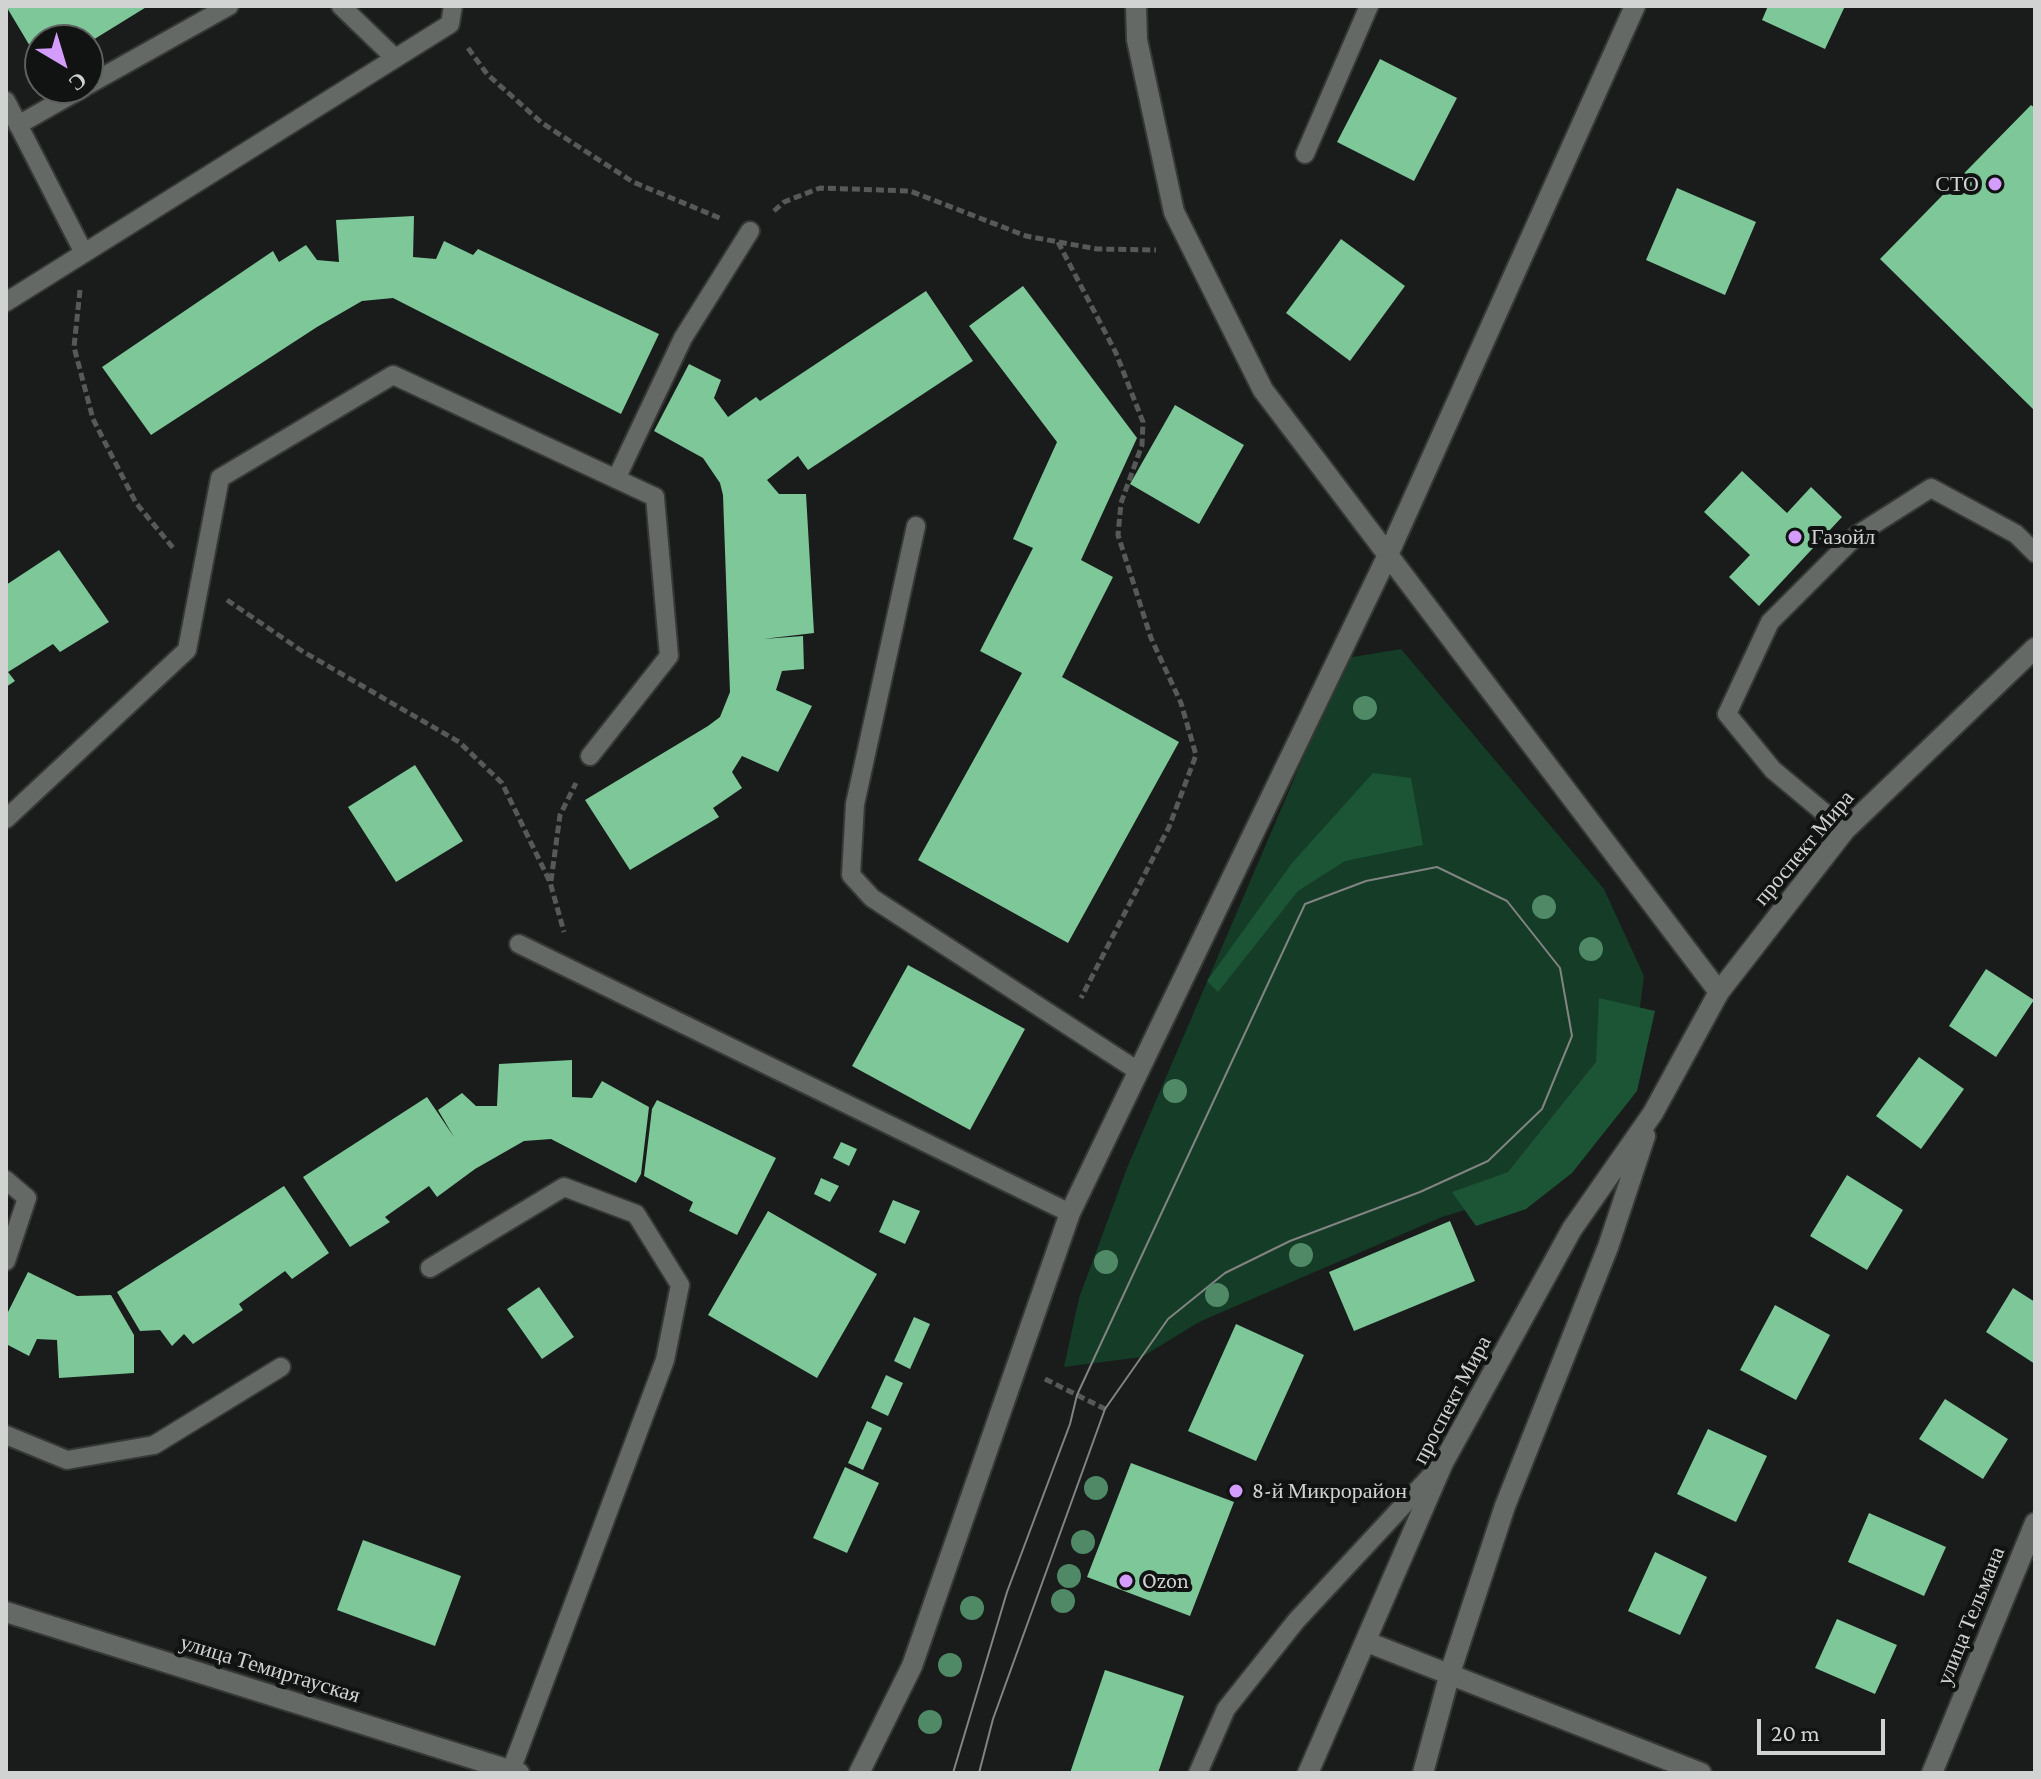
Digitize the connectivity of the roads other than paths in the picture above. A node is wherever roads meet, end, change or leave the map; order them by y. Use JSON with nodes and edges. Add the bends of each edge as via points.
{"nodes":[{"id":1,"x":229,"y":6,"type":"edge"},
{"id":2,"x":341,"y":6,"type":"edge"},
{"id":3,"x":1136,"y":6,"type":"edge"},
{"id":4,"x":1369,"y":6,"type":"edge"},
{"id":5,"x":1635,"y":6,"type":"edge"},
{"id":6,"x":452,"y":15,"type":"edge"},
{"id":7,"x":395,"y":58,"type":"junction"},
{"id":8,"x":104,"y":77,"type":"edge"},
{"id":9,"x":6,"y":101,"type":"edge"},
{"id":10,"x":56,"y":104,"type":"edge"},
{"id":11,"x":18,"y":125,"type":"junction"},
{"id":12,"x":1305,"y":154,"type":"dead end"},
{"id":13,"x":750,"y":231,"type":"road end"},
{"id":14,"x":84,"y":253,"type":"junction"},
{"id":15,"x":6,"y":302,"type":"edge"},
{"id":16,"x":616,"y":479,"type":"junction"},
{"id":17,"x":916,"y":526,"type":"dead end"},
{"id":18,"x":2035,"y":553,"type":"edge"},
{"id":19,"x":1387,"y":557,"type":"junction"},
{"id":20,"x":2035,"y":648,"type":"edge"},
{"id":21,"x":590,"y":756,"type":"road end"},
{"id":22,"x":6,"y":819,"type":"edge"},
{"id":23,"x":1845,"y":830,"type":"junction"},
{"id":24,"x":519,"y":944,"type":"dead end"},
{"id":25,"x":1719,"y":992,"type":"junction"},
{"id":26,"x":1138,"y":1071,"type":"junction"},
{"id":27,"x":1653,"y":1113,"type":"junction"},
{"id":28,"x":6,"y":1180,"type":"edge"},
{"id":29,"x":1070,"y":1213,"type":"junction"},
{"id":30,"x":6,"y":1261,"type":"edge"},
{"id":31,"x":430,"y":1268,"type":"dead end"},
{"id":32,"x":281,"y":1367,"type":"dead end"},
{"id":33,"x":6,"y":1435,"type":"edge"},
{"id":34,"x":1443,"y":1463,"type":"junction"},
{"id":35,"x":2035,"y":1523,"type":"edge"},
{"id":36,"x":6,"y":1612,"type":"edge"},
{"id":37,"x":1367,"y":1642,"type":"junction"},
{"id":38,"x":1450,"y":1673,"type":"junction"},
{"id":39,"x":1677,"y":1769,"type":"edge"},
{"id":40,"x":513,"y":1772,"type":"edge"},
{"id":41,"x":859,"y":1773,"type":"edge"},
{"id":42,"x":1198,"y":1773,"type":"edge"},
{"id":43,"x":1308,"y":1773,"type":"edge"},
{"id":44,"x":1423,"y":1773,"type":"edge"},
{"id":45,"x":1701,"y":1773,"type":"edge"},
{"id":46,"x":1933,"y":1773,"type":"edge"}],
"edges":[{"from":1,"to":8,"type":"lane"},
{"from":2,"to":7,"type":"lane"},
{"from":3,"to":19,"type":"street","via":[[1137,40],[1174,212],[1263,390]]},
{"from":4,"to":12,"type":"lane"},
{"from":5,"to":19,"type":"street"},
{"from":6,"to":7,"type":"lane"},
{"from":7,"to":14,"type":"lane"},
{"from":9,"to":11,"type":"lane"},
{"from":10,"to":11,"type":"lane"},
{"from":11,"to":14,"type":"lane"},
{"from":13,"to":16,"type":"lane","via":[[683,338]]},
{"from":14,"to":15,"type":"lane"},
{"from":16,"to":21,"type":"lane","via":[[655,497],[669,656]]},
{"from":16,"to":22,"type":"lane","via":[[393,375],[220,478],[187,650]]},
{"from":17,"to":26,"type":"lane","via":[[855,804],[851,875],[872,898]]},
{"from":18,"to":23,"type":"lane","via":[[2016,534],[1931,488],[1857,535],[1770,622],[1727,714],[1773,770]]},
{"from":19,"to":25,"type":"street"},
{"from":19,"to":26,"type":"street"},
{"from":20,"to":23,"type":"street","name":"проспект Мира"},
{"from":23,"to":25,"type":"street","name":"проспект Мира"},
{"from":24,"to":29,"type":"lane"},
{"from":25,"to":27,"type":"street","name":"проспект Мира"},
{"from":26,"to":29,"type":"street"},
{"from":27,"to":34,"type":"street","name":"проспект Мира","via":[[1572,1229]]},
{"from":27,"to":38,"type":"street","name":"проспект Мира","via":[[1608,1247],[1505,1506]]},
{"from":28,"to":30,"type":"lane","via":[[27,1198]]},
{"from":29,"to":41,"type":"street","via":[[912,1666]]},
{"from":31,"to":40,"type":"lane","via":[[564,1187],[636,1214],[680,1285],[665,1360]]},
{"from":32,"to":33,"type":"lane","via":[[154,1445],[67,1460]]},
{"from":34,"to":37,"type":"street","name":"проспект Мира"},
{"from":34,"to":42,"type":"lane","via":[[1296,1621],[1226,1709]]},
{"from":35,"to":46,"type":"street","name":"улица Тельмана"},
{"from":36,"to":40,"type":"street","name":"улица Темиртауская"},
{"from":37,"to":38,"type":"street"},
{"from":37,"to":43,"type":"street","name":"проспект Мира"},
{"from":38,"to":39,"type":"street"},
{"from":38,"to":44,"type":"street","name":"проспект Мира"},
{"from":39,"to":45,"type":"street"}]}
